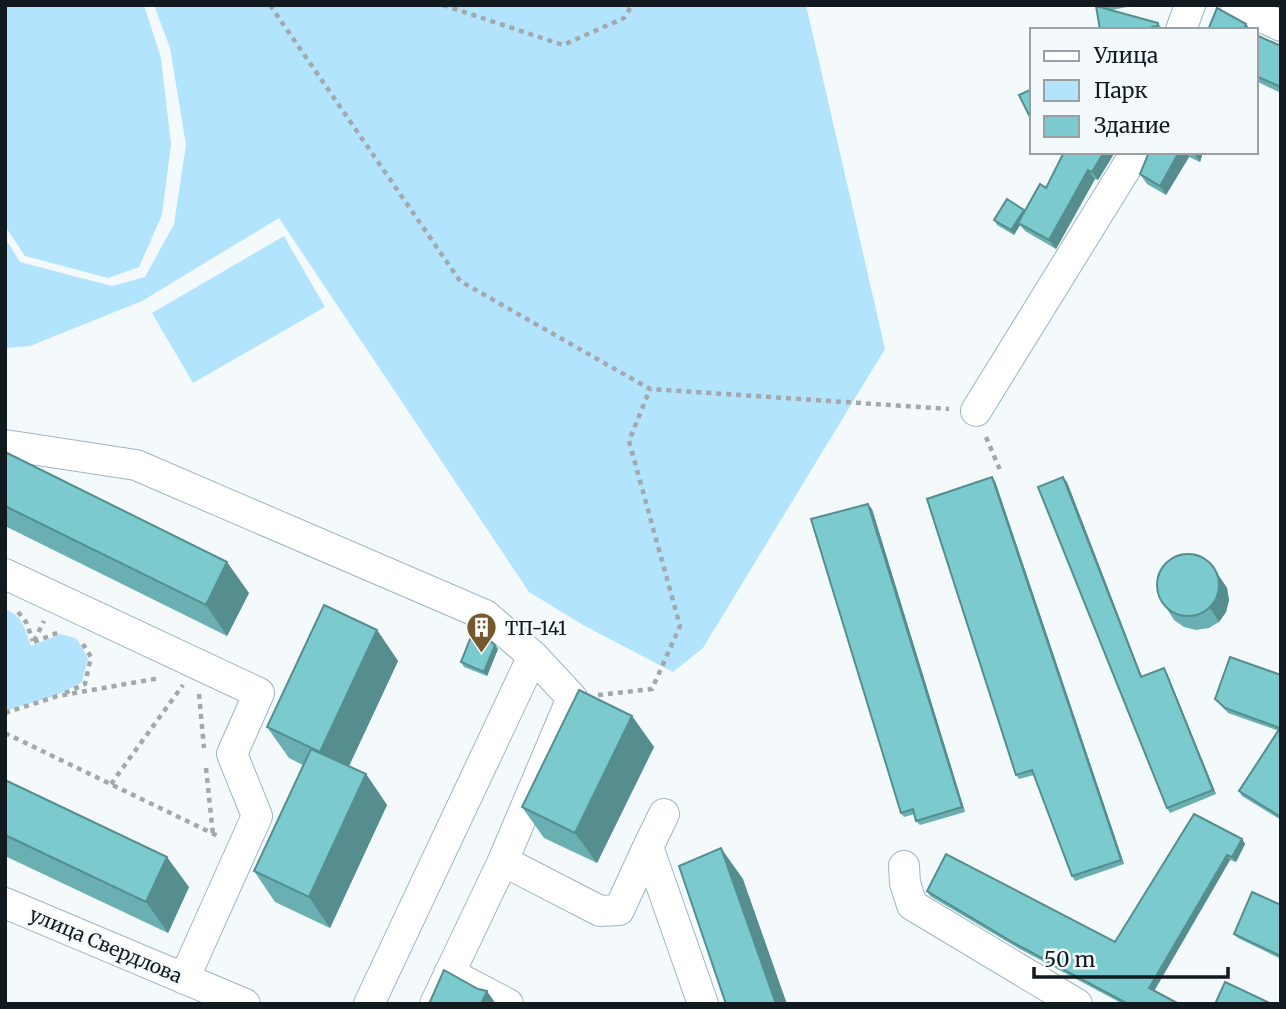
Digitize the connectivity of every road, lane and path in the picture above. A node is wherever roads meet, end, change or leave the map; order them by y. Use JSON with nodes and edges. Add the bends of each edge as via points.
{"nodes":[{"id":1,"x":270,"y":5,"type":"edge"},
{"id":2,"x":443,"y":5,"type":"edge"},
{"id":3,"x":632,"y":5,"type":"edge"},
{"id":4,"x":1190,"y":5,"type":"edge"},
{"id":5,"x":1236,"y":5,"type":"edge"},
{"id":6,"x":1281,"y":26,"type":"edge"},
{"id":7,"x":1182,"y":28,"type":"edge"},
{"id":8,"x":1135,"y":154,"type":"edge"},
{"id":9,"x":650,"y":389,"type":"junction"},
{"id":10,"x":976,"y":411,"type":"junction"},
{"id":11,"x":5,"y":446,"type":"edge"},
{"id":12,"x":1000,"y":470,"type":"dead end"},
{"id":13,"x":5,"y":574,"type":"edge"},
{"id":14,"x":17,"y":611,"type":"dead end"},
{"id":15,"x":70,"y":634,"type":"dead end"},
{"id":16,"x":79,"y":637,"type":"dead end"},
{"id":17,"x":533,"y":656,"type":"junction"},
{"id":18,"x":166,"y":677,"type":"dead end"},
{"id":19,"x":186,"y":682,"type":"dead end"},
{"id":20,"x":198,"y":683,"type":"dead end"},
{"id":21,"x":58,"y":696,"type":"junction"},
{"id":22,"x":572,"y":698,"type":"junction"},
{"id":23,"x":5,"y":713,"type":"edge"},
{"id":24,"x":5,"y":733,"type":"edge"},
{"id":25,"x":205,"y":752,"type":"dead end"},
{"id":26,"x":206,"y":765,"type":"dead end"},
{"id":27,"x":111,"y":784,"type":"junction"},
{"id":28,"x":664,"y":814,"type":"dead end"},
{"id":29,"x":213,"y":834,"type":"junction"},
{"id":30,"x":648,"y":847,"type":"junction"},
{"id":31,"x":228,"y":848,"type":"junction"},
{"id":32,"x":503,"y":861,"type":"junction"},
{"id":33,"x":904,"y":866,"type":"dead end"},
{"id":34,"x":5,"y":903,"type":"edge"},
{"id":35,"x":449,"y":973,"type":"junction"},
{"id":36,"x":184,"y":979,"type":"junction"},
{"id":37,"x":245,"y":1004,"type":"edge"},
{"id":38,"x":369,"y":1004,"type":"edge"},
{"id":39,"x":435,"y":1004,"type":"edge"},
{"id":40,"x":508,"y":1004,"type":"edge"},
{"id":41,"x":703,"y":1004,"type":"edge"},
{"id":42,"x":1077,"y":1004,"type":"edge"}],
"edges":[{"from":1,"to":9,"type":"path","via":[[460,281]]},
{"from":2,"to":3,"type":"path","via":[[563,45],[624,18]]},
{"from":4,"to":7,"type":"street"},
{"from":5,"to":6,"type":"street"},
{"from":8,"to":10,"type":"street"},
{"from":9,"to":10,"type":"path"},
{"from":9,"to":22,"type":"path","via":[[629,441],[680,626],[652,689]]},
{"from":10,"to":12,"type":"path"},
{"from":11,"to":17,"type":"street","via":[[136,465],[485,615]]},
{"from":13,"to":31,"type":"street","via":[[260,694],[232,754],[257,816]]},
{"from":14,"to":15,"type":"path","via":[[34,642],[62,631]]},
{"from":16,"to":21,"type":"path","via":[[91,657],[85,684]]},
{"from":17,"to":22,"type":"street"},
{"from":17,"to":38,"type":"street"},
{"from":18,"to":21,"type":"path"},
{"from":19,"to":27,"type":"path"},
{"from":20,"to":25,"type":"path"},
{"from":21,"to":23,"type":"path"},
{"from":22,"to":32,"type":"street"},
{"from":24,"to":27,"type":"path"},
{"from":26,"to":29,"type":"path"},
{"from":27,"to":29,"type":"path"},
{"from":28,"to":30,"type":"street"},
{"from":29,"to":31,"type":"path"},
{"from":29,"to":31,"type":"path"},
{"from":30,"to":32,"type":"street","via":[[619,911],[600,911]]},
{"from":30,"to":41,"type":"street"},
{"from":31,"to":36,"type":"street"},
{"from":32,"to":35,"type":"street"},
{"from":33,"to":42,"type":"street","via":[[912,905]]},
{"from":34,"to":36,"type":"street","name":"улица Свердлова"},
{"from":35,"to":39,"type":"street"},
{"from":35,"to":40,"type":"street"},
{"from":36,"to":37,"type":"street","name":"улица Свердлова"}]}
